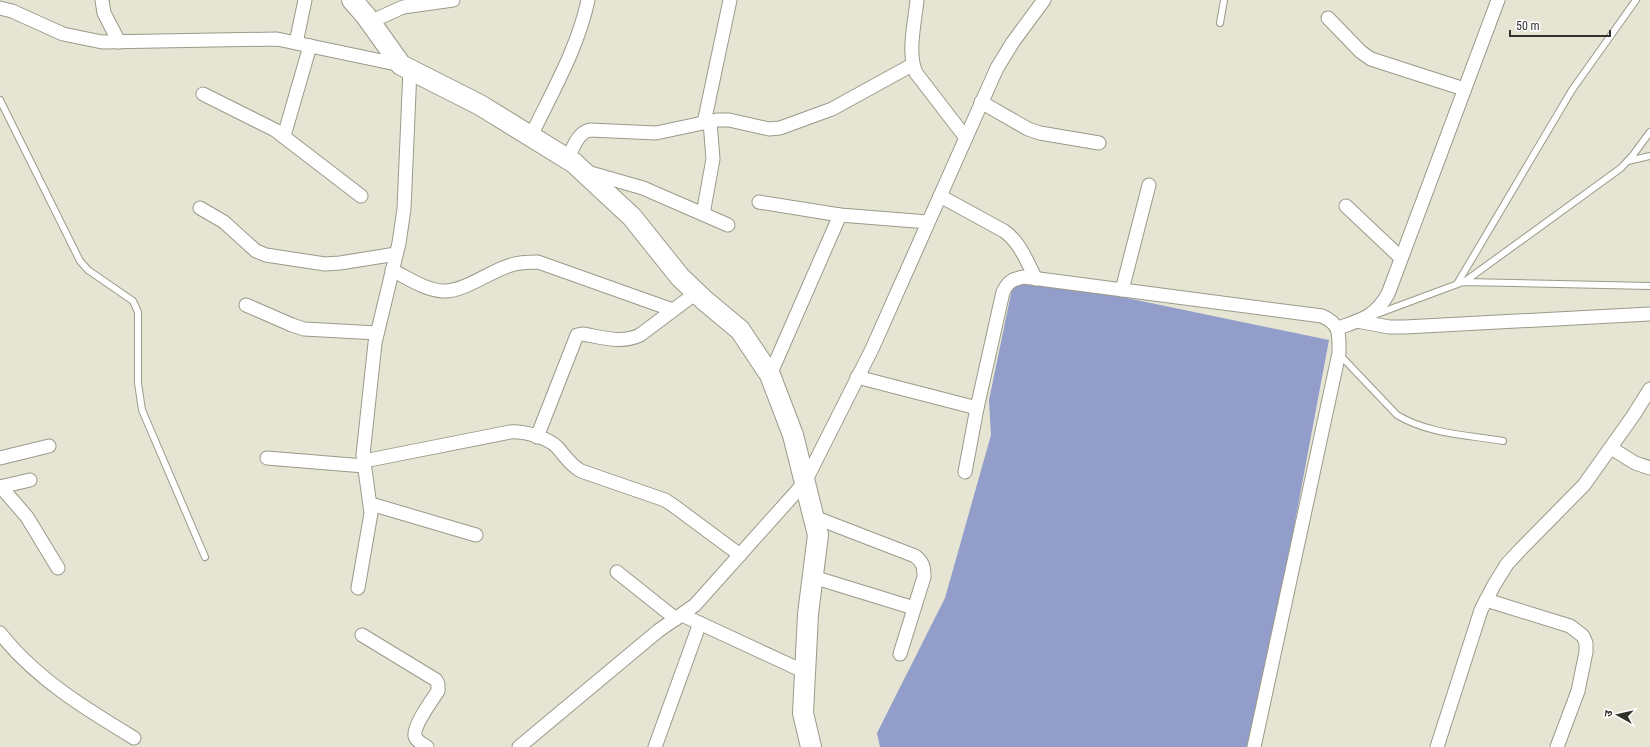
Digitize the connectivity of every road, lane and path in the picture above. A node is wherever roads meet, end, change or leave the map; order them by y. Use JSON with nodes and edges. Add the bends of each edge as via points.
{"nodes":[{"id":1,"x":3,"y":0,"type":"edge"},
{"id":2,"x":102,"y":0,"type":"edge"},
{"id":3,"x":305,"y":0,"type":"edge"},
{"id":4,"x":352,"y":0,"type":"edge"},
{"id":5,"x":453,"y":0,"type":"edge"},
{"id":6,"x":588,"y":0,"type":"edge"},
{"id":7,"x":730,"y":0,"type":"edge"},
{"id":8,"x":917,"y":0,"type":"edge"},
{"id":9,"x":1044,"y":0,"type":"edge"},
{"id":10,"x":1224,"y":0,"type":"edge"},
{"id":11,"x":1498,"y":0,"type":"edge"},
{"id":12,"x":1636,"y":0,"type":"edge"},
{"id":13,"x":394,"y":6,"type":"edge"},
{"id":14,"x":0,"y":7,"type":"edge"},
{"id":15,"x":1328,"y":18,"type":"dead end"},
{"id":16,"x":370,"y":22,"type":"junction"},
{"id":17,"x":1220,"y":23,"type":"dead end"},
{"id":18,"x":119,"y":42,"type":"junction"},
{"id":19,"x":296,"y":43,"type":"junction"},
{"id":20,"x":310,"y":46,"type":"junction"},
{"id":21,"x":912,"y":65,"type":"junction"},
{"id":22,"x":405,"y":67,"type":"junction"},
{"id":23,"x":1464,"y":88,"type":"junction"},
{"id":24,"x":203,"y":94,"type":"dead end"},
{"id":25,"x":0,"y":100,"type":"edge"},
{"id":26,"x":981,"y":102,"type":"junction"},
{"id":27,"x":707,"y":122,"type":"junction"},
{"id":28,"x":1650,"y":132,"type":"edge"},
{"id":29,"x":284,"y":136,"type":"junction"},
{"id":30,"x":531,"y":136,"type":"junction"},
{"id":31,"x":966,"y":138,"type":"junction"},
{"id":32,"x":1099,"y":142,"type":"dead end"},
{"id":33,"x":1650,"y":156,"type":"edge"},
{"id":34,"x":568,"y":159,"type":"junction"},
{"id":35,"x":1628,"y":161,"type":"junction"},
{"id":36,"x":583,"y":171,"type":"junction"},
{"id":37,"x":1149,"y":185,"type":"dead end"},
{"id":38,"x":361,"y":196,"type":"dead end"},
{"id":39,"x":940,"y":196,"type":"junction"},
{"id":40,"x":759,"y":202,"type":"dead end"},
{"id":41,"x":1346,"y":206,"type":"dead end"},
{"id":42,"x":200,"y":208,"type":"dead end"},
{"id":43,"x":703,"y":214,"type":"junction"},
{"id":44,"x":840,"y":215,"type":"junction"},
{"id":45,"x":928,"y":222,"type":"junction"},
{"id":46,"x":728,"y":225,"type":"dead end"},
{"id":47,"x":396,"y":254,"type":"junction"},
{"id":48,"x":1401,"y":258,"type":"junction"},
{"id":49,"x":392,"y":270,"type":"junction"},
{"id":50,"x":1036,"y":279,"type":"junction"},
{"id":51,"x":1460,"y":283,"type":"junction"},
{"id":52,"x":1650,"y":286,"type":"edge"},
{"id":53,"x":1122,"y":290,"type":"junction"},
{"id":54,"x":696,"y":293,"type":"junction"},
{"id":55,"x":246,"y":305,"type":"dead end"},
{"id":56,"x":673,"y":310,"type":"junction"},
{"id":57,"x":1650,"y":314,"type":"edge"},
{"id":58,"x":1361,"y":320,"type":"junction"},
{"id":59,"x":1338,"y":328,"type":"junction"},
{"id":60,"x":377,"y":333,"type":"junction"},
{"id":61,"x":1339,"y":354,"type":"junction"},
{"id":62,"x":770,"y":375,"type":"junction"},
{"id":63,"x":857,"y":377,"type":"junction"},
{"id":64,"x":1649,"y":393,"type":"edge"},
{"id":65,"x":977,"y":408,"type":"junction"},
{"id":66,"x":537,"y":437,"type":"junction"},
{"id":67,"x":1503,"y":440,"type":"dead end"},
{"id":68,"x":49,"y":446,"type":"dead end"},
{"id":69,"x":1611,"y":448,"type":"junction"},
{"id":70,"x":0,"y":458,"type":"edge"},
{"id":71,"x":267,"y":458,"type":"dead end"},
{"id":72,"x":364,"y":464,"type":"junction"},
{"id":73,"x":1650,"y":468,"type":"edge"},
{"id":74,"x":965,"y":472,"type":"dead end"},
{"id":75,"x":30,"y":480,"type":"dead end"},
{"id":76,"x":805,"y":482,"type":"junction"},
{"id":77,"x":1,"y":487,"type":"edge"},
{"id":78,"x":371,"y":504,"type":"junction"},
{"id":79,"x":814,"y":517,"type":"junction"},
{"id":80,"x":476,"y":535,"type":"dead end"},
{"id":81,"x":740,"y":555,"type":"junction"},
{"id":82,"x":205,"y":557,"type":"dead end"},
{"id":83,"x":58,"y":568,"type":"dead end"},
{"id":84,"x":617,"y":572,"type":"dead end"},
{"id":85,"x":813,"y":576,"type":"junction"},
{"id":86,"x":358,"y":588,"type":"dead end"},
{"id":87,"x":1486,"y":600,"type":"junction"},
{"id":88,"x":914,"y":608,"type":"junction"},
{"id":89,"x":679,"y":617,"type":"junction"},
{"id":90,"x":700,"y":623,"type":"junction"},
{"id":91,"x":0,"y":633,"type":"edge"},
{"id":92,"x":362,"y":635,"type":"dead end"},
{"id":93,"x":900,"y":654,"type":"dead end"},
{"id":94,"x":805,"y":672,"type":"junction"},
{"id":95,"x":134,"y":738,"type":"dead end"},
{"id":96,"x":427,"y":747,"type":"edge"},
{"id":97,"x":519,"y":747,"type":"edge"},
{"id":98,"x":655,"y":747,"type":"edge"},
{"id":99,"x":811,"y":747,"type":"edge"},
{"id":100,"x":1254,"y":747,"type":"edge"},
{"id":101,"x":1437,"y":747,"type":"edge"},
{"id":102,"x":1557,"y":747,"type":"edge"}],
"edges":[{"from":1,"to":14,"type":"street"},
{"from":2,"to":18,"type":"street","via":[[104,13]]},
{"from":3,"to":19,"type":"street"},
{"from":4,"to":16,"type":"main road"},
{"from":5,"to":13,"type":"street"},
{"from":6,"to":30,"type":"street","via":[[574,45]]},
{"from":7,"to":27,"type":"street"},
{"from":8,"to":21,"type":"street"},
{"from":9,"to":26,"type":"street","via":[[1012,42]]},
{"from":10,"to":17,"type":"lane"},
{"from":11,"to":23,"type":"street"},
{"from":12,"to":51,"type":"lane","via":[[1572,90]]},
{"from":13,"to":16,"type":"street"},
{"from":14,"to":18,"type":"street","via":[[63,34],[102,42]]},
{"from":15,"to":23,"type":"street","via":[[1371,59]]},
{"from":16,"to":22,"type":"main road"},
{"from":18,"to":19,"type":"street","via":[[266,39]]},
{"from":19,"to":20,"type":"street"},
{"from":20,"to":22,"type":"street"},
{"from":20,"to":29,"type":"street"},
{"from":21,"to":27,"type":"street","via":[[832,109],[780,128],[769,130],[729,120]]},
{"from":21,"to":31,"type":"street"},
{"from":22,"to":30,"type":"main road","via":[[480,105]]},
{"from":22,"to":47,"type":"street","via":[[404,209]]},
{"from":23,"to":48,"type":"street"},
{"from":24,"to":29,"type":"street"},
{"from":25,"to":82,"type":"lane","via":[[73,251],[88,270],[133,301],[138,312],[138,383],[142,410]]},
{"from":26,"to":31,"type":"street"},
{"from":26,"to":32,"type":"street","via":[[1028,129]]},
{"from":27,"to":34,"type":"street","via":[[656,133],[584,131]]},
{"from":27,"to":43,"type":"street","via":[[713,159]]},
{"from":28,"to":35,"type":"lane"},
{"from":29,"to":38,"type":"street"},
{"from":30,"to":34,"type":"main road"},
{"from":31,"to":39,"type":"street"},
{"from":33,"to":35,"type":"lane"},
{"from":34,"to":36,"type":"main road"},
{"from":35,"to":51,"type":"lane"},
{"from":36,"to":43,"type":"street","via":[[643,188]]},
{"from":36,"to":54,"type":"main road","via":[[632,218]]},
{"from":37,"to":53,"type":"street"},
{"from":39,"to":45,"type":"street"},
{"from":39,"to":50,"type":"street","via":[[1012,236]]},
{"from":40,"to":44,"type":"street"},
{"from":41,"to":48,"type":"street"},
{"from":42,"to":47,"type":"street","via":[[224,222],[256,251],[266,255],[326,264]]},
{"from":43,"to":46,"type":"street"},
{"from":44,"to":45,"type":"street"},
{"from":44,"to":62,"type":"street"},
{"from":45,"to":63,"type":"street"},
{"from":47,"to":49,"type":"street"},
{"from":48,"to":58,"type":"street","via":[[1381,306]]},
{"from":49,"to":56,"type":"street","via":[[432,289],[444,291],[456,289],[511,265],[538,262]]},
{"from":49,"to":60,"type":"street"},
{"from":50,"to":53,"type":"street"},
{"from":50,"to":65,"type":"street","via":[[1024,277],[1007,283]]},
{"from":51,"to":52,"type":"lane"},
{"from":51,"to":58,"type":"lane"},
{"from":53,"to":59,"type":"street","via":[[1322,316],[1330,319]]},
{"from":54,"to":56,"type":"street"},
{"from":54,"to":62,"type":"main road","via":[[740,330]]},
{"from":55,"to":60,"type":"street","via":[[304,329]]},
{"from":56,"to":66,"type":"street","via":[[631,339],[577,335]]},
{"from":57,"to":58,"type":"street","via":[[1406,327],[1389,327]]},
{"from":58,"to":59,"type":"street"},
{"from":59,"to":61,"type":"street"},
{"from":60,"to":72,"type":"street"},
{"from":61,"to":67,"type":"lane","via":[[1397,415],[1408,421],[1422,427]]},
{"from":61,"to":100,"type":"street"},
{"from":62,"to":76,"type":"main road","via":[[793,435]]},
{"from":63,"to":65,"type":"street"},
{"from":63,"to":76,"type":"street"},
{"from":64,"to":69,"type":"street"},
{"from":65,"to":74,"type":"street"},
{"from":66,"to":72,"type":"street","via":[[525,432],[510,432]]},
{"from":66,"to":81,"type":"street","via":[[554,444],[570,464],[581,471],[665,500]]},
{"from":68,"to":70,"type":"street"},
{"from":69,"to":73,"type":"street","via":[[1635,463]]},
{"from":69,"to":87,"type":"street","via":[[1584,485],[1507,564]]},
{"from":71,"to":72,"type":"street"},
{"from":72,"to":78,"type":"street"},
{"from":75,"to":77,"type":"street"},
{"from":76,"to":79,"type":"main road"},
{"from":76,"to":81,"type":"street"},
{"from":77,"to":83,"type":"street","via":[[27,517]]},
{"from":78,"to":80,"type":"street"},
{"from":78,"to":86,"type":"street"},
{"from":79,"to":85,"type":"main road","via":[[818,535]]},
{"from":79,"to":88,"type":"street","via":[[915,556],[921,561],[924,577]]},
{"from":81,"to":89,"type":"street","via":[[695,605]]},
{"from":84,"to":89,"type":"street"},
{"from":85,"to":88,"type":"street"},
{"from":85,"to":94,"type":"main road"},
{"from":87,"to":101,"type":"street"},
{"from":87,"to":102,"type":"street","via":[[1570,626],[1583,636],[1586,652],[1578,691]]},
{"from":88,"to":93,"type":"street"},
{"from":89,"to":90,"type":"street"},
{"from":89,"to":97,"type":"street","via":[[658,631]]},
{"from":90,"to":94,"type":"street"},
{"from":90,"to":98,"type":"street"},
{"from":91,"to":95,"type":"street","via":[[35,670],[88,711]]},
{"from":92,"to":96,"type":"street","via":[[436,680],[438,691],[416,727],[416,740]]},
{"from":94,"to":99,"type":"main road","via":[[803,713]]}]}
